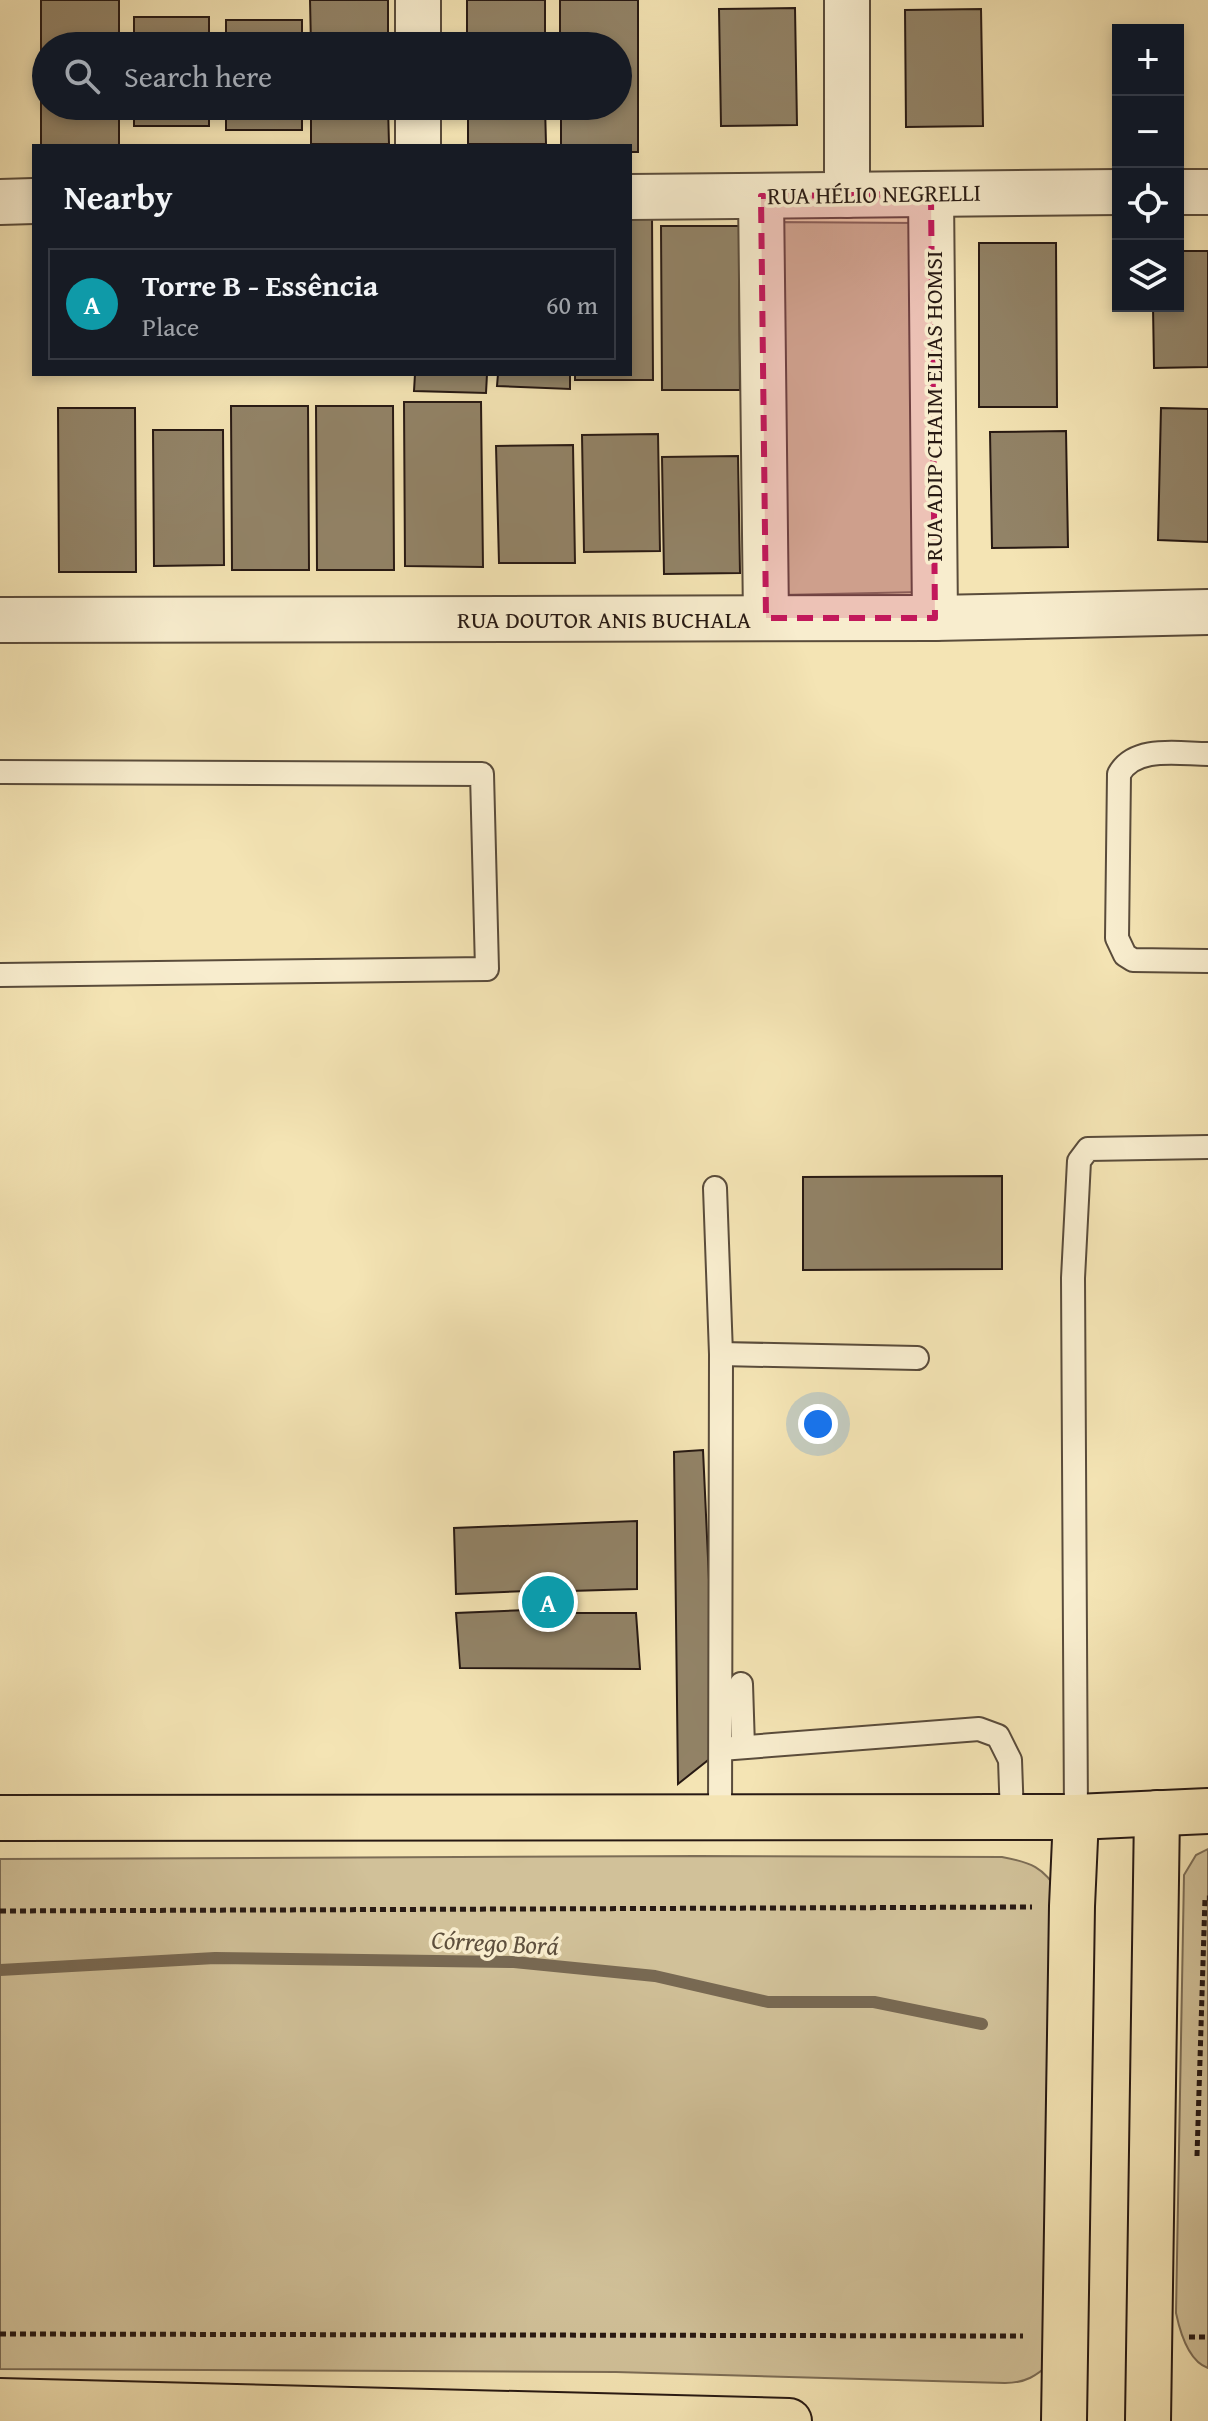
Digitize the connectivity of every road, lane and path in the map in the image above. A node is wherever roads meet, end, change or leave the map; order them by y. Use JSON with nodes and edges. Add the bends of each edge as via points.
{"nodes":[{"id":1,"x":418,"y":0,"type":"edge"},
{"id":2,"x":847,"y":0,"type":"edge"},
{"id":3,"x":418,"y":32,"type":"edge"},
{"id":4,"x":418,"y":120,"type":"edge"},
{"id":5,"x":418,"y":144,"type":"edge"},
{"id":6,"x":1112,"y":192,"type":"edge"},
{"id":7,"x":1184,"y":192,"type":"edge"},
{"id":8,"x":1208,"y":192,"type":"edge"},
{"id":9,"x":931,"y":194,"type":"junction"},
{"id":10,"x":847,"y":195,"type":"junction"},
{"id":11,"x":761,"y":196,"type":"junction"},
{"id":12,"x":632,"y":197,"type":"edge"},
{"id":13,"x":32,"y":201,"type":"edge"},
{"id":14,"x":0,"y":202,"type":"edge"},
{"id":15,"x":1208,"y":612,"type":"edge"},
{"id":16,"x":766,"y":618,"type":"junction"},
{"id":17,"x":935,"y":618,"type":"junction"},
{"id":18,"x":0,"y":620,"type":"edge"},
{"id":19,"x":1208,"y":754,"type":"edge"},
{"id":20,"x":0,"y":772,"type":"edge"},
{"id":21,"x":1208,"y":961,"type":"edge"},
{"id":22,"x":0,"y":975,"type":"edge"},
{"id":23,"x":1208,"y":1147,"type":"edge"},
{"id":24,"x":715,"y":1188,"type":"dead end"},
{"id":25,"x":721,"y":1354,"type":"junction"},
{"id":26,"x":917,"y":1358,"type":"dead end"},
{"id":27,"x":741,"y":1684,"type":"dead end"},
{"id":28,"x":732,"y":1748,"type":"junction"},
{"id":29,"x":1208,"y":1811,"type":"edge"},
{"id":30,"x":1157,"y":1813,"type":"junction"},
{"id":31,"x":1012,"y":1817,"type":"junction"},
{"id":32,"x":1076,"y":1817,"type":"junction"},
{"id":33,"x":0,"y":1818,"type":"edge"},
{"id":34,"x":720,"y":1818,"type":"junction"},
{"id":35,"x":1208,"y":1898,"type":"edge"},
{"id":36,"x":0,"y":1911,"type":"edge"},
{"id":37,"x":1030,"y":1923,"type":"dead end"},
{"id":38,"x":1197,"y":2164,"type":"dead end"},
{"id":39,"x":1024,"y":2320,"type":"dead end"},
{"id":40,"x":1192,"y":2321,"type":"dead end"},
{"id":41,"x":0,"y":2334,"type":"edge"},
{"id":42,"x":1191,"y":2337,"type":"dead end"},
{"id":43,"x":0,"y":2401,"type":"edge"},
{"id":44,"x":111,"y":2412,"type":"edge"},
{"id":45,"x":591,"y":2418,"type":"edge"},
{"id":46,"x":789,"y":2421,"type":"edge"},
{"id":47,"x":1064,"y":2421,"type":"edge"},
{"id":48,"x":1148,"y":2421,"type":"edge"}],
"edges":[{"from":1,"to":3,"type":"street"},
{"from":2,"to":10,"type":"street"},
{"from":4,"to":5,"type":"street"},
{"from":6,"to":9,"type":"street","name":"RUA HÉLIO NEGRELLI"},
{"from":7,"to":8,"type":"street"},
{"from":9,"to":10,"type":"street","name":"RUA HÉLIO NEGRELLI"},
{"from":9,"to":17,"type":"street","name":"RUA ADIP CHAIM ELIAS HOMSI"},
{"from":10,"to":11,"type":"street","name":"RUA HÉLIO NEGRELLI"},
{"from":11,"to":12,"type":"street","name":"RUA HÉLIO NEGRELLI"},
{"from":11,"to":16,"type":"street"},
{"from":13,"to":14,"type":"street"},
{"from":15,"to":17,"type":"street","name":"RUA DOUTOR ANIS BUCHALA"},
{"from":16,"to":17,"type":"street","name":"RUA DOUTOR ANIS BUCHALA"},
{"from":16,"to":18,"type":"street","name":"RUA DOUTOR ANIS BUCHALA"},
{"from":19,"to":21,"type":"lane","via":[[1142,755],[1124,764],[1119,774],[1117,938],[1133,960]]},
{"from":20,"to":22,"type":"lane","via":[[482,774],[487,969]]},
{"from":23,"to":32,"type":"lane","via":[[1106,1147],[1088,1149],[1079,1161],[1073,1278]]},
{"from":24,"to":25,"type":"lane"},
{"from":25,"to":26,"type":"lane"},
{"from":25,"to":28,"type":"lane"},
{"from":27,"to":28,"type":"lane"},
{"from":28,"to":31,"type":"lane","via":[[979,1729],[998,1736],[1010,1760]]},
{"from":28,"to":34,"type":"lane"},
{"from":29,"to":30,"type":"main road"},
{"from":30,"to":32,"type":"main road"},
{"from":30,"to":48,"type":"main road"},
{"from":31,"to":32,"type":"main road"},
{"from":31,"to":34,"type":"main road"},
{"from":32,"to":47,"type":"main road"},
{"from":33,"to":34,"type":"main road"},
{"from":35,"to":38,"type":"path"},
{"from":36,"to":37,"type":"path","via":[[1031,1907]]},
{"from":39,"to":41,"type":"path","via":[[1023,2336]]},
{"from":40,"to":42,"type":"path"},
{"from":43,"to":44,"type":"main road"},
{"from":44,"to":45,"type":"main road"},
{"from":45,"to":46,"type":"main road"}]}
